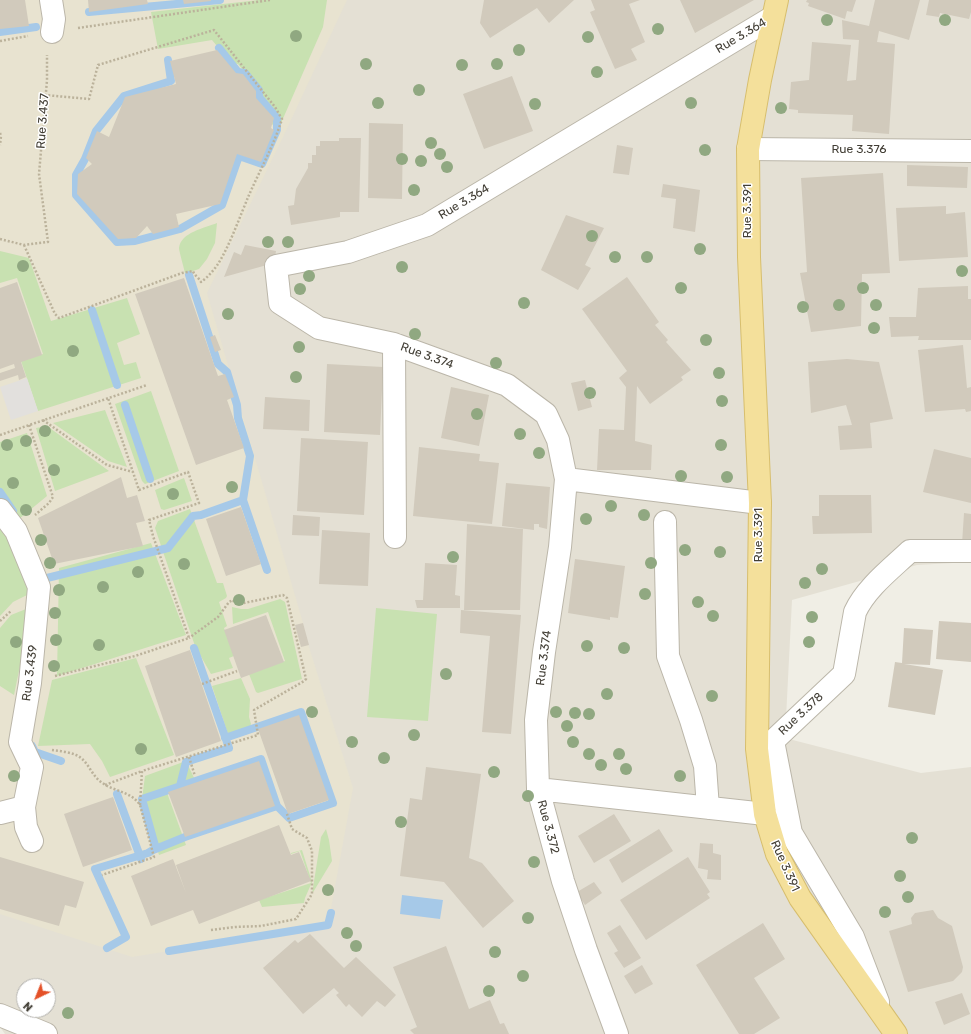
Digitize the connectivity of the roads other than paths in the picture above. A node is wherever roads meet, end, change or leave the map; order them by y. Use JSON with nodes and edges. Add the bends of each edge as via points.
{"nodes":[{"id":1,"x":51,"y":0,"type":"edge"},
{"id":2,"x":775,"y":9,"type":"edge"},
{"id":3,"x":52,"y":32,"type":"road end"},
{"id":4,"x":748,"y":149,"type":"junction"},
{"id":5,"x":971,"y":150,"type":"edge"},
{"id":6,"x":394,"y":344,"type":"junction"},
{"id":7,"x":566,"y":479,"type":"junction"},
{"id":8,"x":760,"y":503,"type":"junction"},
{"id":9,"x":0,"y":510,"type":"edge"},
{"id":10,"x":664,"y":522,"type":"dead end"},
{"id":11,"x":395,"y":537,"type":"dead end"},
{"id":12,"x":971,"y":551,"type":"edge"},
{"id":13,"x":538,"y":789,"type":"junction"},
{"id":14,"x":24,"y":807,"type":"junction"},
{"id":15,"x":708,"y":808,"type":"junction"},
{"id":16,"x":0,"y":813,"type":"edge"},
{"id":17,"x":765,"y":814,"type":"junction"},
{"id":18,"x":32,"y":841,"type":"dead end"},
{"id":19,"x":0,"y":1015,"type":"edge"},
{"id":20,"x":884,"y":1016,"type":"junction"},
{"id":21,"x":46,"y":1034,"type":"edge"},
{"id":22,"x":617,"y":1034,"type":"edge"},
{"id":23,"x":896,"y":1034,"type":"edge"}],
"edges":[{"from":1,"to":3,"type":"street","via":[[54,20]]},
{"from":2,"to":4,"type":"main road","name":"Rue 3.391"},
{"from":2,"to":6,"type":"street","name":"Rue 3.364","via":[[427,225],[348,252],[276,266],[280,304],[319,328]]},
{"from":4,"to":5,"type":"street","name":"Rue 3.376"},
{"from":4,"to":8,"type":"main road","name":"Rue 3.391","via":[[748,257]]},
{"from":6,"to":7,"type":"street","name":"Rue 3.374","via":[[507,385],[546,414],[558,440]]},
{"from":6,"to":11,"type":"street","name":"Rue 3.374"},
{"from":7,"to":8,"type":"street"},
{"from":7,"to":13,"type":"street","name":"Rue 3.374","via":[[560,547],[536,720]]},
{"from":8,"to":17,"type":"main road","name":"Rue 3.391","via":[[758,749]]},
{"from":9,"to":14,"type":"street","name":"Rue 3.439","via":[[16,531],[39,587],[30,683],[20,742],[32,767]]},
{"from":10,"to":15,"type":"street","via":[[668,656],[705,766]]},
{"from":12,"to":20,"type":"street","name":"Rue 3.378","via":[[910,551],[905,555],[859,603],[855,612],[844,674],[773,741],[791,833],[853,937]]},
{"from":13,"to":15,"type":"street","name":"Rue 3.372"},
{"from":13,"to":22,"type":"street","name":"Rue 3.372","via":[[563,881]]},
{"from":14,"to":16,"type":"street"},
{"from":14,"to":18,"type":"street","via":[[26,827]]},
{"from":15,"to":17,"type":"street","name":"Rue 3.372"},
{"from":17,"to":20,"type":"main road","name":"Rue 3.391","via":[[777,854],[800,898]]},
{"from":19,"to":21,"type":"street"},
{"from":20,"to":23,"type":"main road","name":"Rue 3.391"}]}
